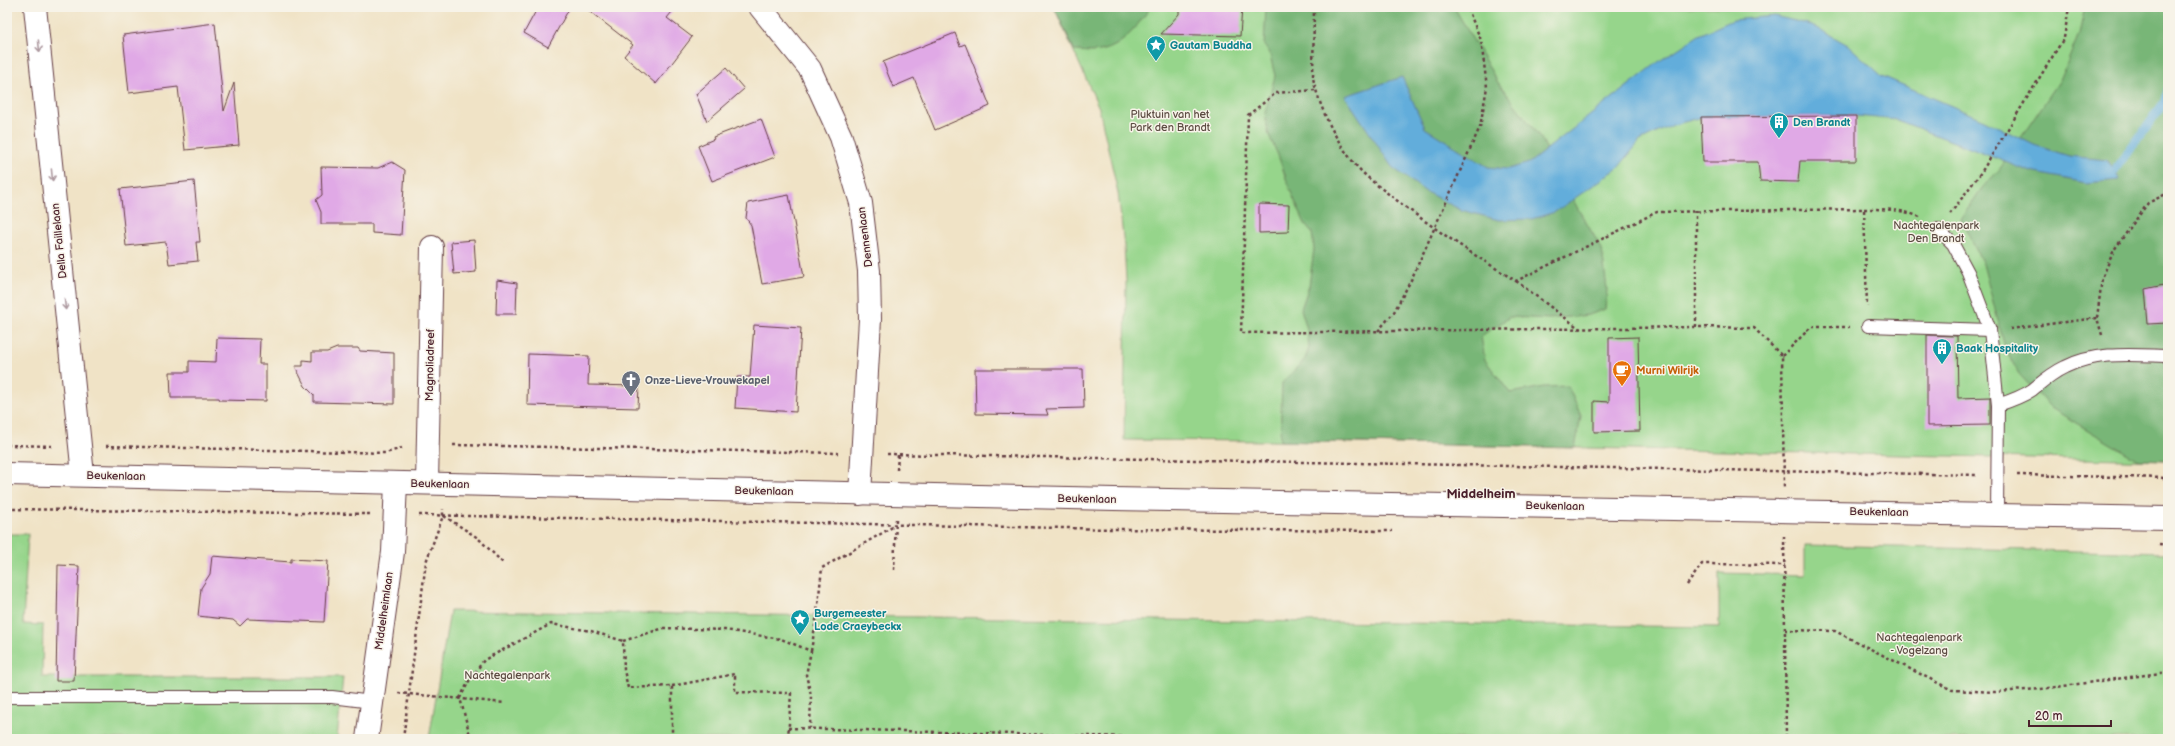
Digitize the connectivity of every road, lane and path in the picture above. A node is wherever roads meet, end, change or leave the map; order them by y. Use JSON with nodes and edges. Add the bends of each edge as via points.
{"nodes":[{"id":1,"x":35,"y":7,"type":"edge"},
{"id":2,"x":760,"y":7,"type":"edge"},
{"id":3,"x":1314,"y":7,"type":"edge"},
{"id":4,"x":1467,"y":7,"type":"edge"},
{"id":5,"x":2070,"y":7,"type":"edge"},
{"id":6,"x":1315,"y":90,"type":"junction"},
{"id":7,"x":2168,"y":193,"type":"edge"},
{"id":8,"x":1864,"y":209,"type":"junction"},
{"id":9,"x":1696,"y":210,"type":"junction"},
{"id":10,"x":1433,"y":229,"type":"junction"},
{"id":11,"x":1938,"y":229,"type":"junction"},
{"id":12,"x":432,"y":247,"type":"dead end"},
{"id":13,"x":1516,"y":281,"type":"junction"},
{"id":14,"x":1868,"y":326,"type":"junction"},
{"id":15,"x":1696,"y":327,"type":"junction"},
{"id":16,"x":2027,"y":328,"type":"dead end"},
{"id":17,"x":1580,"y":329,"type":"junction"},
{"id":18,"x":1990,"y":330,"type":"junction"},
{"id":19,"x":1378,"y":331,"type":"junction"},
{"id":20,"x":1782,"y":356,"type":"junction"},
{"id":21,"x":2168,"y":356,"type":"edge"},
{"id":22,"x":1998,"y":406,"type":"junction"},
{"id":23,"x":7,"y":445,"type":"edge"},
{"id":24,"x":437,"y":445,"type":"junction"},
{"id":25,"x":81,"y":446,"type":"junction"},
{"id":26,"x":861,"y":454,"type":"junction"},
{"id":27,"x":1783,"y":470,"type":"junction"},
{"id":28,"x":7,"y":474,"type":"edge"},
{"id":29,"x":83,"y":475,"type":"junction"},
{"id":30,"x":396,"y":483,"type":"junction"},
{"id":31,"x":427,"y":483,"type":"junction"},
{"id":32,"x":1784,"y":488,"type":"dead end"},
{"id":33,"x":860,"y":494,"type":"junction"},
{"id":34,"x":7,"y":509,"type":"edge"},
{"id":35,"x":394,"y":514,"type":"junction"},
{"id":36,"x":1997,"y":514,"type":"junction"},
{"id":37,"x":443,"y":516,"type":"junction"},
{"id":38,"x":2168,"y":518,"type":"edge"},
{"id":39,"x":896,"y":525,"type":"junction"},
{"id":40,"x":1393,"y":532,"type":"dead end"},
{"id":41,"x":1784,"y":534,"type":"junction"},
{"id":42,"x":1776,"y":535,"type":"dead end"},
{"id":43,"x":1792,"y":536,"type":"dead end"},
{"id":44,"x":2152,"y":545,"type":"dead end"},
{"id":45,"x":2168,"y":546,"type":"edge"},
{"id":46,"x":503,"y":563,"type":"dead end"},
{"id":47,"x":1785,"y":565,"type":"junction"},
{"id":48,"x":894,"y":570,"type":"dead end"},
{"id":49,"x":1687,"y":585,"type":"dead end"},
{"id":50,"x":1785,"y":630,"type":"junction"},
{"id":51,"x":623,"y":641,"type":"junction"},
{"id":52,"x":811,"y":651,"type":"junction"},
{"id":53,"x":2168,"y":672,"type":"edge"},
{"id":54,"x":672,"y":686,"type":"junction"},
{"id":55,"x":409,"y":694,"type":"junction"},
{"id":56,"x":373,"y":696,"type":"junction"},
{"id":57,"x":7,"y":697,"type":"edge"},
{"id":58,"x":460,"y":698,"type":"junction"},
{"id":59,"x":505,"y":703,"type":"dead end"},
{"id":60,"x":788,"y":728,"type":"junction"},
{"id":61,"x":810,"y":728,"type":"junction"},
{"id":62,"x":933,"y":731,"type":"junction"},
{"id":63,"x":990,"y":732,"type":"junction"},
{"id":64,"x":1170,"y":738,"type":"edge"},
{"id":65,"x":367,"y":739,"type":"edge"},
{"id":66,"x":403,"y":739,"type":"edge"},
{"id":67,"x":471,"y":739,"type":"edge"},
{"id":68,"x":672,"y":739,"type":"edge"},
{"id":69,"x":788,"y":739,"type":"edge"},
{"id":70,"x":934,"y":739,"type":"edge"},
{"id":71,"x":990,"y":739,"type":"edge"},
{"id":72,"x":1202,"y":739,"type":"edge"},
{"id":73,"x":1786,"y":739,"type":"edge"}],
"edges":[{"from":1,"to":25,"type":"street","name":"Della Faillelaan","one_way":true},
{"from":2,"to":26,"type":"street","name":"Dennenlaan","via":[[810,69],[841,137],[861,203],[869,271],[870,319]]},
{"from":3,"to":6,"type":"path"},
{"from":4,"to":10,"type":"path","via":[[1482,40],[1487,87],[1480,128]]},
{"from":5,"to":11,"type":"path","via":[[2064,38],[1982,171]]},
{"from":6,"to":10,"type":"path","via":[[1326,119],[1354,163]]},
{"from":6,"to":19,"type":"path","via":[[1276,93],[1248,115],[1240,334]]},
{"from":7,"to":16,"type":"path","via":[[2148,203],[2114,250],[2102,278],[2097,318]]},
{"from":8,"to":9,"type":"path"},
{"from":8,"to":11,"type":"path","via":[[1909,212],[1924,218]]},
{"from":8,"to":14,"type":"path"},
{"from":9,"to":13,"type":"path","via":[[1657,212]]},
{"from":9,"to":15,"type":"path"},
{"from":10,"to":13,"type":"path"},
{"from":10,"to":19,"type":"path","via":[[1394,312]]},
{"from":11,"to":18,"type":"lane","via":[[1953,244],[1968,272]]},
{"from":12,"to":24,"type":"street","name":"Magnoliadreef"},
{"from":13,"to":17,"type":"path"},
{"from":14,"to":18,"type":"lane"},
{"from":14,"to":20,"type":"path","via":[[1812,327]]},
{"from":15,"to":17,"type":"path"},
{"from":15,"to":20,"type":"path","via":[[1754,328]]},
{"from":17,"to":19,"type":"path"},
{"from":18,"to":22,"type":"lane"},
{"from":20,"to":27,"type":"path"},
{"from":21,"to":22,"type":"lane","via":[[2109,354],[2066,366],[2018,398]]},
{"from":22,"to":36,"type":"lane"},
{"from":23,"to":25,"type":"path"},
{"from":24,"to":25,"type":"path","via":[[410,446],[386,453]]},
{"from":24,"to":26,"type":"path"},
{"from":24,"to":31,"type":"street","name":"Magnoliadreef"},
{"from":25,"to":29,"type":"street","name":"Della Faillelaan"},
{"from":26,"to":27,"type":"path"},
{"from":26,"to":33,"type":"street","name":"Dennenlaan"},
{"from":27,"to":32,"type":"path"},
{"from":28,"to":29,"type":"street","name":"Beukenlaan"},
{"from":29,"to":30,"type":"street","name":"Beukenlaan"},
{"from":30,"to":31,"type":"street","name":"Beukenlaan"},
{"from":30,"to":35,"type":"street","name":"Middelheimlaan"},
{"from":31,"to":33,"type":"street","name":"Beukenlaan"},
{"from":33,"to":36,"type":"street","name":"Beukenlaan"},
{"from":34,"to":35,"type":"path"},
{"from":35,"to":37,"type":"path"},
{"from":35,"to":56,"type":"street","name":"Middelheimlaan","via":[[392,552]]},
{"from":36,"to":38,"type":"street","name":"Beukenlaan"},
{"from":37,"to":39,"type":"path"},
{"from":37,"to":46,"type":"path","via":[[478,538]]},
{"from":37,"to":55,"type":"path","via":[[426,562]]},
{"from":39,"to":40,"type":"path"},
{"from":39,"to":48,"type":"path"},
{"from":39,"to":52,"type":"path","via":[[822,568]]},
{"from":41,"to":42,"type":"path"},
{"from":41,"to":43,"type":"path"},
{"from":41,"to":47,"type":"path"},
{"from":44,"to":45,"type":"path"},
{"from":47,"to":49,"type":"path","via":[[1702,564]]},
{"from":47,"to":50,"type":"path"},
{"from":50,"to":53,"type":"path","via":[[1835,631],[1952,690],[1995,692],[2041,689]]},
{"from":50,"to":73,"type":"path"},
{"from":51,"to":52,"type":"path","via":[[664,628],[725,630],[781,639]]},
{"from":51,"to":54,"type":"path","via":[[624,670],[628,688]]},
{"from":51,"to":58,"type":"path","via":[[592,631],[551,624],[484,660]]},
{"from":52,"to":61,"type":"path","via":[[806,675],[811,695]]},
{"from":54,"to":60,"type":"path","via":[[735,674],[735,692],[791,693]]},
{"from":54,"to":68,"type":"path"},
{"from":55,"to":56,"type":"path"},
{"from":55,"to":58,"type":"path"},
{"from":55,"to":66,"type":"path"},
{"from":56,"to":57,"type":"lane"},
{"from":56,"to":65,"type":"street","name":"Middelheimlaan"},
{"from":58,"to":59,"type":"path"},
{"from":58,"to":67,"type":"path"},
{"from":60,"to":61,"type":"path"},
{"from":60,"to":69,"type":"path"},
{"from":61,"to":62,"type":"path"},
{"from":62,"to":63,"type":"path"},
{"from":62,"to":70,"type":"path"},
{"from":63,"to":64,"type":"path"},
{"from":63,"to":71,"type":"path"},
{"from":64,"to":72,"type":"path"}]}
